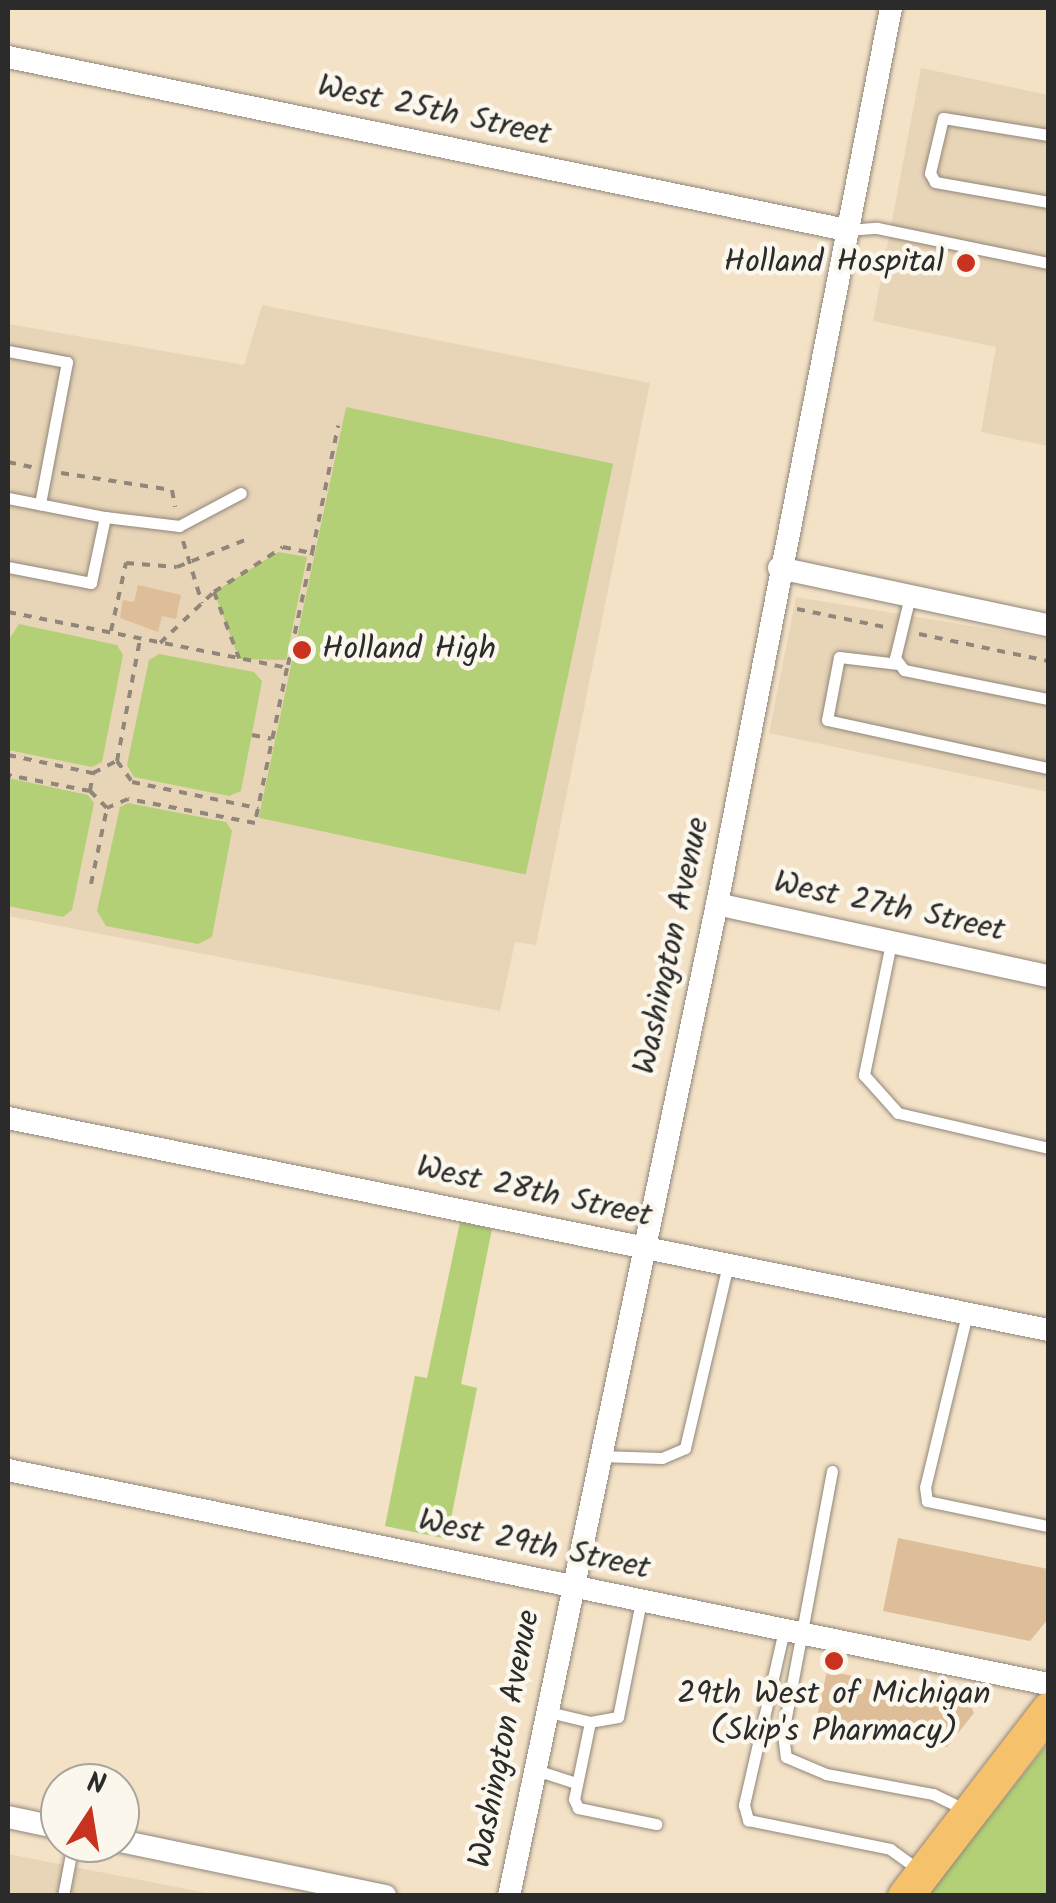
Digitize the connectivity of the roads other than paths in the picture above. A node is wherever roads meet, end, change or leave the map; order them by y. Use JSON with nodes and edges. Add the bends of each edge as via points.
{"nodes":[{"id":1,"x":891,"y":8,"type":"edge"},
{"id":2,"x":8,"y":58,"type":"edge"},
{"id":3,"x":1048,"y":135,"type":"edge"},
{"id":4,"x":1048,"y":202,"type":"edge"},
{"id":5,"x":846,"y":230,"type":"junction"},
{"id":6,"x":1048,"y":263,"type":"edge"},
{"id":7,"x":8,"y":351,"type":"edge"},
{"id":8,"x":241,"y":493,"type":"dead end"},
{"id":9,"x":8,"y":498,"type":"edge"},
{"id":10,"x":40,"y":504,"type":"junction"},
{"id":11,"x":104,"y":517,"type":"junction"},
{"id":12,"x":8,"y":567,"type":"edge"},
{"id":13,"x":779,"y":568,"type":"junction"},
{"id":14,"x":910,"y":596,"type":"junction"},
{"id":15,"x":1048,"y":625,"type":"edge"},
{"id":16,"x":898,"y":664,"type":"junction"},
{"id":17,"x":1048,"y":699,"type":"edge"},
{"id":18,"x":1048,"y":768,"type":"edge"},
{"id":19,"x":717,"y":904,"type":"junction"},
{"id":20,"x":891,"y":943,"type":"junction"},
{"id":21,"x":1048,"y":976,"type":"edge"},
{"id":22,"x":8,"y":1118,"type":"edge"},
{"id":23,"x":1048,"y":1148,"type":"edge"},
{"id":24,"x":642,"y":1248,"type":"junction"},
{"id":25,"x":728,"y":1266,"type":"junction"},
{"id":26,"x":967,"y":1314,"type":"junction"},
{"id":27,"x":1048,"y":1330,"type":"edge"},
{"id":28,"x":598,"y":1456,"type":"junction"},
{"id":29,"x":8,"y":1470,"type":"edge"},
{"id":30,"x":832,"y":1471,"type":"dead end"},
{"id":31,"x":1048,"y":1526,"type":"edge"},
{"id":32,"x":570,"y":1587,"type":"junction"},
{"id":33,"x":640,"y":1601,"type":"junction"},
{"id":34,"x":793,"y":1632,"type":"junction"},
{"id":35,"x":1048,"y":1684,"type":"edge"},
{"id":36,"x":1048,"y":1710,"type":"edge"},
{"id":37,"x":545,"y":1711,"type":"junction"},
{"id":38,"x":590,"y":1722,"type":"junction"},
{"id":39,"x":533,"y":1770,"type":"junction"},
{"id":40,"x":576,"y":1783,"type":"junction"},
{"id":41,"x":970,"y":1812,"type":"junction"},
{"id":42,"x":8,"y":1817,"type":"edge"},
{"id":43,"x":40,"y":1824,"type":"edge"},
{"id":44,"x":656,"y":1824,"type":"dead end"},
{"id":45,"x":140,"y":1845,"type":"edge"},
{"id":46,"x":69,"y":1863,"type":"edge"},
{"id":47,"x":914,"y":1884,"type":"edge"},
{"id":48,"x":300,"y":1887,"type":"edge"},
{"id":49,"x":63,"y":1896,"type":"edge"},
{"id":50,"x":385,"y":1896,"type":"edge"},
{"id":51,"x":508,"y":1896,"type":"edge"}],
"edges":[{"from":1,"to":5,"type":"street","name":"Washington Avenue"},
{"from":2,"to":5,"type":"street","name":"West 25th Street"},
{"from":3,"to":4,"type":"lane","via":[[944,118],[930,173],[935,182]]},
{"from":5,"to":6,"type":"lane","via":[[877,228]]},
{"from":5,"to":13,"type":"street","name":"Washington Avenue"},
{"from":7,"to":10,"type":"lane","via":[[67,362]]},
{"from":8,"to":11,"type":"lane","via":[[179,526]]},
{"from":9,"to":10,"type":"lane"},
{"from":10,"to":11,"type":"lane"},
{"from":11,"to":12,"type":"lane","via":[[91,583]]},
{"from":13,"to":14,"type":"street"},
{"from":13,"to":19,"type":"street","name":"Washington Avenue"},
{"from":14,"to":15,"type":"street"},
{"from":14,"to":16,"type":"lane"},
{"from":16,"to":17,"type":"lane"},
{"from":16,"to":18,"type":"lane","via":[[839,657],[827,720]]},
{"from":19,"to":20,"type":"street","name":"West 27th Street"},
{"from":19,"to":24,"type":"street","name":"Washington Avenue"},
{"from":20,"to":21,"type":"street","name":"West 27th Street"},
{"from":20,"to":23,"type":"lane","via":[[864,1074],[898,1113]]},
{"from":22,"to":24,"type":"street","name":"West 28th Street"},
{"from":24,"to":25,"type":"street","name":"West 28th Street"},
{"from":24,"to":28,"type":"street","name":"Washington Avenue"},
{"from":25,"to":26,"type":"street","name":"West 28th Street"},
{"from":25,"to":28,"type":"lane","via":[[684,1448],[662,1458]]},
{"from":26,"to":27,"type":"street","name":"West 28th Street"},
{"from":26,"to":31,"type":"lane","via":[[925,1487],[928,1501]]},
{"from":28,"to":32,"type":"street","name":"Washington Avenue"},
{"from":29,"to":32,"type":"street","name":"West 29th Street"},
{"from":30,"to":34,"type":"lane"},
{"from":32,"to":33,"type":"street","name":"West 29th Street"},
{"from":32,"to":37,"type":"street","name":"Washington Avenue"},
{"from":33,"to":34,"type":"street","name":"West 29th Street"},
{"from":33,"to":38,"type":"lane","via":[[618,1716]]},
{"from":34,"to":35,"type":"street","name":"West 29th Street"},
{"from":34,"to":41,"type":"lane","via":[[782,1734],[786,1757],[826,1774],[933,1794]]},
{"from":34,"to":47,"type":"lane","via":[[744,1806],[748,1820],[890,1848]]},
{"from":36,"to":41,"type":"main road"},
{"from":37,"to":38,"type":"lane"},
{"from":37,"to":39,"type":"street","name":"Washington Avenue"},
{"from":38,"to":40,"type":"lane"},
{"from":39,"to":40,"type":"lane"},
{"from":39,"to":51,"type":"street","name":"Washington Avenue"},
{"from":40,"to":44,"type":"lane","via":[[578,1808]]},
{"from":41,"to":47,"type":"main road"},
{"from":42,"to":43,"type":"street"},
{"from":45,"to":48,"type":"street"},
{"from":46,"to":49,"type":"lane"},
{"from":48,"to":50,"type":"street"}]}
